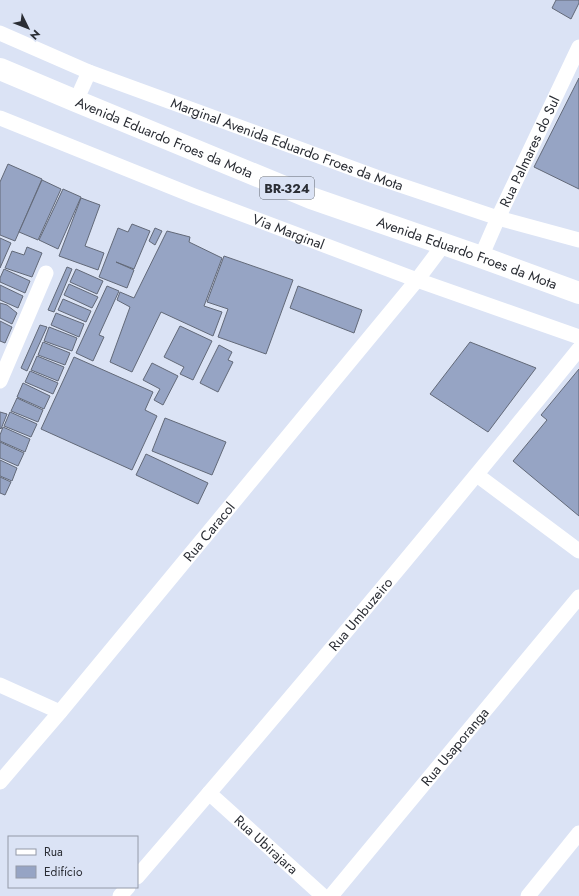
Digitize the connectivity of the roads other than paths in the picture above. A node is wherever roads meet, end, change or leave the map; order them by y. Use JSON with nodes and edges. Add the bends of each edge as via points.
{"nodes":[{"id":1,"x":0,"y":33,"type":"edge"},
{"id":2,"x":579,"y":47,"type":"edge"},
{"id":3,"x":0,"y":69,"type":"edge"},
{"id":4,"x":89,"y":72,"type":"junction"},
{"id":5,"x":76,"y":101,"type":"junction"},
{"id":6,"x":0,"y":118,"type":"edge"},
{"id":7,"x":498,"y":218,"type":"junction"},
{"id":8,"x":579,"y":240,"type":"edge"},
{"id":9,"x":444,"y":244,"type":"junction"},
{"id":10,"x":481,"y":257,"type":"junction"},
{"id":11,"x":46,"y":273,"type":"dead end"},
{"id":12,"x":417,"y":280,"type":"junction"},
{"id":13,"x":579,"y":293,"type":"edge"},
{"id":14,"x":579,"y":337,"type":"edge"},
{"id":15,"x":579,"y":349,"type":"edge"},
{"id":16,"x":0,"y":381,"type":"edge"},
{"id":17,"x":477,"y":475,"type":"junction"},
{"id":18,"x":579,"y":551,"type":"edge"},
{"id":19,"x":579,"y":597,"type":"edge"},
{"id":20,"x":0,"y":685,"type":"edge"},
{"id":21,"x":60,"y":712,"type":"junction"},
{"id":22,"x":0,"y":782,"type":"edge"},
{"id":23,"x":209,"y":793,"type":"junction"},
{"id":24,"x":579,"y":833,"type":"edge"},
{"id":25,"x":138,"y":875,"type":"edge"},
{"id":26,"x":127,"y":888,"type":"edge"},
{"id":27,"x":120,"y":896,"type":"edge"},
{"id":28,"x":323,"y":896,"type":"edge"},
{"id":29,"x":331,"y":896,"type":"edge"},
{"id":30,"x":528,"y":896,"type":"edge"}],
"edges":[{"from":1,"to":4,"type":"street","name":"Marginal Avenida Eduardo Froes da Mota"},
{"from":2,"to":7,"type":"street","name":"Rua Palmares do Sul"},
{"from":3,"to":5,"type":"highway","name":"Avenida Eduardo Froes da Mota","number":"BR-324"},
{"from":4,"to":5,"type":"street"},
{"from":4,"to":7,"type":"street","name":"Marginal Avenida Eduardo Froes da Mota","via":[[379,178]]},
{"from":5,"to":9,"type":"highway","name":"Avenida Eduardo Froes da Mota","number":"BR-324","via":[[311,198]]},
{"from":6,"to":12,"type":"street","name":"Via Marginal","via":[[194,196]]},
{"from":7,"to":8,"type":"street","name":"Marginal Avenida Eduardo Froes da Mota"},
{"from":7,"to":10,"type":"street","name":"Rua Palmares do Sul"},
{"from":9,"to":10,"type":"highway","name":"Avenida Eduardo Froes da Mota","number":"BR-324"},
{"from":9,"to":12,"type":"street","name":"Rua Caracol"},
{"from":10,"to":13,"type":"highway","name":"Avenida Eduardo Froes da Mota","number":"BR-324"},
{"from":11,"to":16,"type":"street"},
{"from":12,"to":14,"type":"street","name":"Via Marginal"},
{"from":12,"to":21,"type":"street","name":"Rua Caracol"},
{"from":15,"to":17,"type":"street","name":"Rua Umbuzeiro"},
{"from":17,"to":18,"type":"street"},
{"from":17,"to":23,"type":"street","name":"Rua Umbuzeiro"},
{"from":19,"to":29,"type":"street","name":"Rua Usaporanga"},
{"from":20,"to":21,"type":"street"},
{"from":21,"to":22,"type":"street","name":"Rua Caracol"},
{"from":23,"to":25,"type":"street","name":"Rua Umbuzeiro"},
{"from":23,"to":28,"type":"street","name":"Rua Ubirajara"},
{"from":24,"to":30,"type":"street"},
{"from":26,"to":27,"type":"street"}]}
